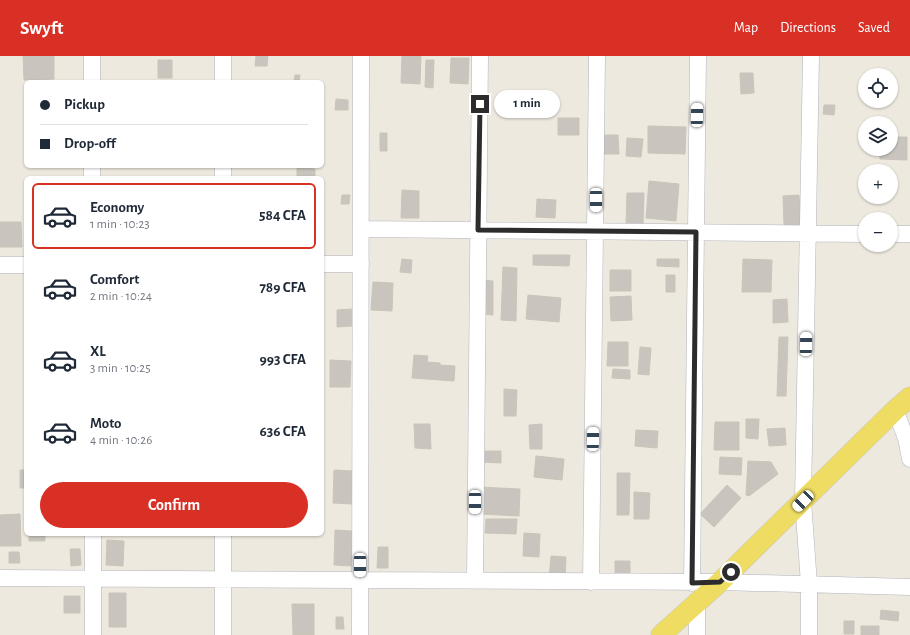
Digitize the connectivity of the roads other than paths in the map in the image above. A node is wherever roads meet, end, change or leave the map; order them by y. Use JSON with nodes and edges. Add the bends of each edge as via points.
{"nodes":[{"id":1,"x":92,"y":56,"type":"edge"},
{"id":2,"x":223,"y":56,"type":"edge"},
{"id":3,"x":362,"y":56,"type":"edge"},
{"id":4,"x":480,"y":56,"type":"edge"},
{"id":5,"x":597,"y":56,"type":"edge"},
{"id":6,"x":698,"y":56,"type":"edge"},
{"id":7,"x":811,"y":56,"type":"edge"},
{"id":8,"x":92,"y":80,"type":"edge"},
{"id":9,"x":223,"y":80,"type":"edge"},
{"id":10,"x":361,"y":229,"type":"junction"},
{"id":11,"x":478,"y":230,"type":"junction"},
{"id":12,"x":595,"y":231,"type":"junction"},
{"id":13,"x":696,"y":232,"type":"junction"},
{"id":14,"x":808,"y":234,"type":"junction"},
{"id":15,"x":858,"y":234,"type":"edge"},
{"id":16,"x":898,"y":234,"type":"edge"},
{"id":17,"x":910,"y":234,"type":"edge"},
{"id":18,"x":324,"y":264,"type":"edge"},
{"id":19,"x":361,"y":264,"type":"junction"},
{"id":20,"x":0,"y":265,"type":"edge"},
{"id":21,"x":24,"y":265,"type":"edge"},
{"id":22,"x":903,"y":404,"type":"edge"},
{"id":23,"x":910,"y":459,"type":"edge"},
{"id":24,"x":803,"y":501,"type":"junction"},
{"id":25,"x":93,"y":536,"type":"edge"},
{"id":26,"x":223,"y":536,"type":"edge"},
{"id":27,"x":0,"y":578,"type":"edge"},
{"id":28,"x":93,"y":579,"type":"junction"},
{"id":29,"x":223,"y":580,"type":"junction"},
{"id":30,"x":360,"y":581,"type":"junction"},
{"id":31,"x":475,"y":581,"type":"junction"},
{"id":32,"x":592,"y":582,"type":"junction"},
{"id":33,"x":720,"y":582,"type":"junction"},
{"id":34,"x":692,"y":583,"type":"junction"},
{"id":35,"x":809,"y":584,"type":"junction"},
{"id":36,"x":910,"y":586,"type":"edge"},
{"id":37,"x":697,"y":604,"type":"junction"},
{"id":38,"x":93,"y":635,"type":"edge"},
{"id":39,"x":223,"y":635,"type":"edge"},
{"id":40,"x":360,"y":635,"type":"edge"},
{"id":41,"x":661,"y":635,"type":"edge"},
{"id":42,"x":697,"y":635,"type":"edge"},
{"id":43,"x":809,"y":635,"type":"edge"}],
"edges":[{"from":1,"to":8,"type":"street"},
{"from":2,"to":9,"type":"street"},
{"from":3,"to":10,"type":"street"},
{"from":4,"to":11,"type":"street"},
{"from":5,"to":12,"type":"street"},
{"from":6,"to":13,"type":"street"},
{"from":7,"to":14,"type":"street"},
{"from":10,"to":11,"type":"street"},
{"from":10,"to":19,"type":"street"},
{"from":11,"to":12,"type":"street"},
{"from":11,"to":31,"type":"street"},
{"from":12,"to":13,"type":"street"},
{"from":12,"to":32,"type":"street"},
{"from":13,"to":14,"type":"street"},
{"from":13,"to":34,"type":"street"},
{"from":14,"to":15,"type":"street"},
{"from":14,"to":24,"type":"street"},
{"from":16,"to":17,"type":"street"},
{"from":18,"to":19,"type":"street"},
{"from":19,"to":30,"type":"street"},
{"from":20,"to":21,"type":"street"},
{"from":22,"to":23,"type":"street"},
{"from":22,"to":24,"type":"main road"},
{"from":24,"to":33,"type":"main road"},
{"from":24,"to":35,"type":"street"},
{"from":25,"to":28,"type":"street"},
{"from":26,"to":29,"type":"street"},
{"from":27,"to":28,"type":"street"},
{"from":28,"to":29,"type":"street"},
{"from":28,"to":38,"type":"street"},
{"from":29,"to":30,"type":"street"},
{"from":29,"to":39,"type":"street"},
{"from":30,"to":31,"type":"street"},
{"from":30,"to":40,"type":"street"},
{"from":31,"to":32,"type":"street"},
{"from":32,"to":34,"type":"street"},
{"from":33,"to":34,"type":"street"},
{"from":33,"to":35,"type":"street"},
{"from":33,"to":37,"type":"main road"},
{"from":35,"to":36,"type":"street"},
{"from":35,"to":43,"type":"street"},
{"from":37,"to":41,"type":"main road"},
{"from":37,"to":42,"type":"street"}]}
